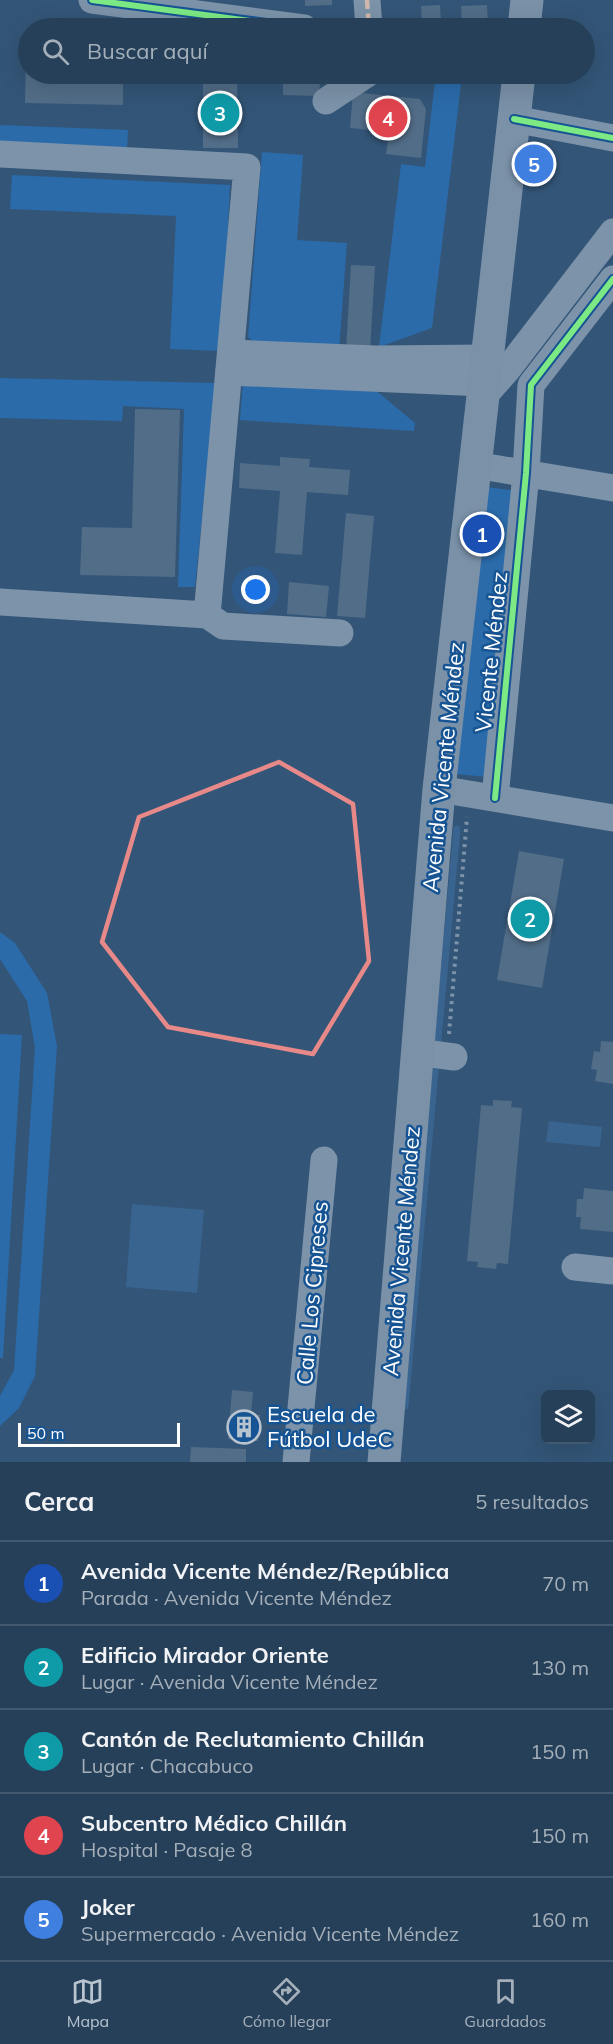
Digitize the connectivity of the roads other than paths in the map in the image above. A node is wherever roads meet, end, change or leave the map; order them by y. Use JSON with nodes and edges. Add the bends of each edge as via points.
{"nodes":[{"id":1,"x":97,"y":0,"type":"edge"},
{"id":2,"x":367,"y":0,"type":"edge"},
{"id":3,"x":527,"y":0,"type":"edge"},
{"id":4,"x":230,"y":18,"type":"edge"},
{"id":5,"x":368,"y":18,"type":"edge"},
{"id":6,"x":525,"y":18,"type":"edge"},
{"id":7,"x":352,"y":84,"type":"edge"},
{"id":8,"x":518,"y":84,"type":"edge"},
{"id":9,"x":326,"y":101,"type":"dead end"},
{"id":10,"x":514,"y":119,"type":"junction"},
{"id":11,"x":613,"y":138,"type":"edge"},
{"id":12,"x":0,"y":154,"type":"edge"},
{"id":13,"x":613,"y":232,"type":"edge"},
{"id":14,"x":613,"y":279,"type":"edge"},
{"id":15,"x":230,"y":363,"type":"junction"},
{"id":16,"x":485,"y":380,"type":"junction"},
{"id":17,"x":475,"y":465,"type":"junction"},
{"id":18,"x":526,"y":473,"type":"junction"},
{"id":19,"x":613,"y":488,"type":"edge"},
{"id":20,"x":0,"y":602,"type":"edge"},
{"id":21,"x":207,"y":615,"type":"junction"},
{"id":22,"x":340,"y":633,"type":"dead end"},
{"id":23,"x":468,"y":794,"type":"junction"},
{"id":24,"x":613,"y":818,"type":"edge"},
{"id":25,"x":324,"y":1160,"type":"dead end"},
{"id":26,"x":575,"y":1267,"type":"dead end"},
{"id":27,"x":613,"y":1271,"type":"edge"},
{"id":28,"x":297,"y":1462,"type":"edge"},
{"id":29,"x":384,"y":1462,"type":"edge"}],
"edges":[{"from":1,"to":4,"type":"street"},
{"from":2,"to":5,"type":"street"},
{"from":3,"to":6,"type":"main road"},
{"from":7,"to":9,"type":"street"},
{"from":8,"to":10,"type":"main road","name":"Avenida Vicente Méndez"},
{"from":10,"to":11,"type":"street"},
{"from":10,"to":16,"type":"main road","name":"Avenida Vicente Méndez"},
{"from":12,"to":15,"type":"street","via":[[247,166]]},
{"from":13,"to":16,"type":"street","via":[[507,370]]},
{"from":14,"to":18,"type":"street","name":"Vicente Méndez","via":[[531,385]]},
{"from":15,"to":16,"type":"street"},
{"from":15,"to":21,"type":"street"},
{"from":16,"to":17,"type":"main road","name":"Avenida Vicente Méndez"},
{"from":17,"to":18,"type":"street"},
{"from":17,"to":23,"type":"main road","name":"Avenida Vicente Méndez"},
{"from":18,"to":19,"type":"street"},
{"from":18,"to":23,"type":"street","name":"Vicente Méndez"},
{"from":20,"to":21,"type":"street"},
{"from":21,"to":22,"type":"street","via":[[223,626]]},
{"from":23,"to":24,"type":"street"},
{"from":23,"to":29,"type":"main road","name":"Avenida Vicente Méndez"},
{"from":25,"to":28,"type":"street","name":"Calle Los Cipreses"},
{"from":26,"to":27,"type":"street"}]}
